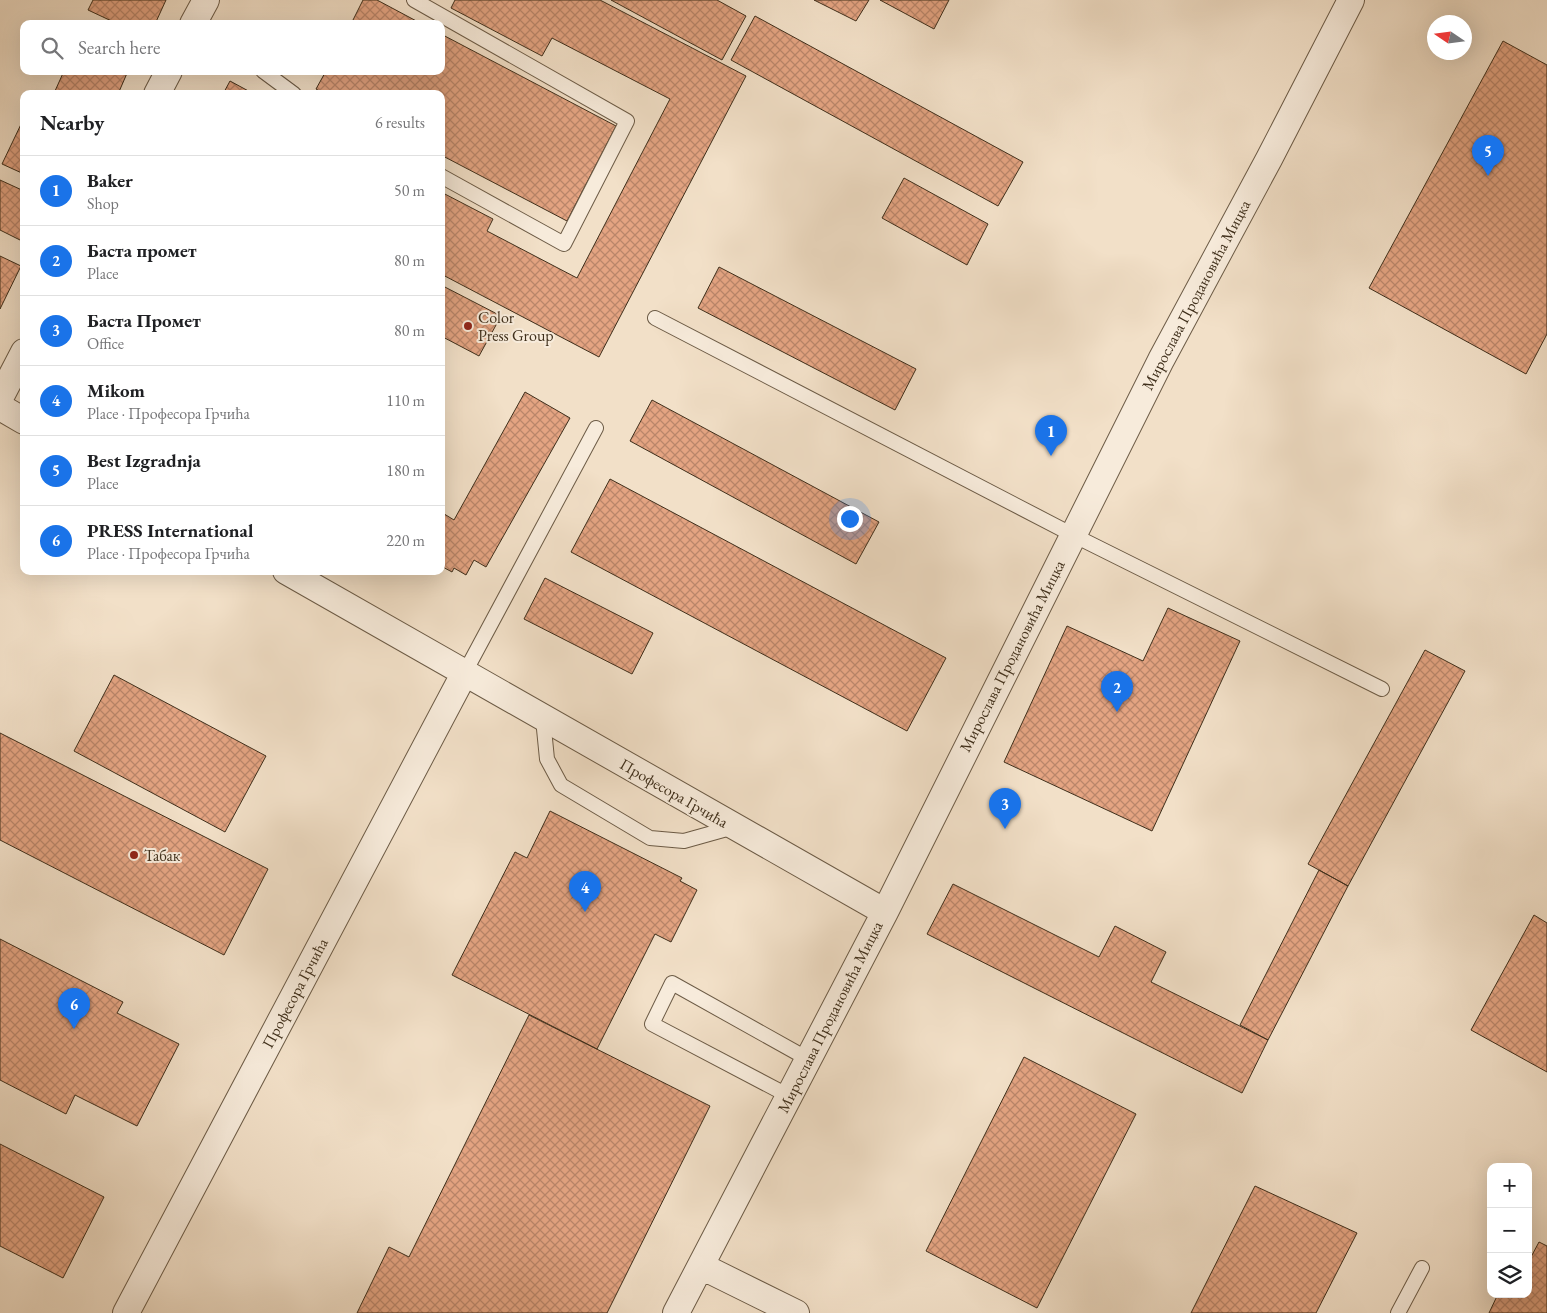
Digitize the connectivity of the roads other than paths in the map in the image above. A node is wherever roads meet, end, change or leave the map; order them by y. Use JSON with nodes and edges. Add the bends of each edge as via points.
{"nodes":[{"id":1,"x":206,"y":0,"type":"edge"},
{"id":2,"x":414,"y":0,"type":"edge"},
{"id":3,"x":1351,"y":0,"type":"edge"},
{"id":4,"x":195,"y":20,"type":"edge"},
{"id":5,"x":167,"y":75,"type":"edge"},
{"id":6,"x":268,"y":75,"type":"edge"},
{"id":7,"x":159,"y":90,"type":"edge"},
{"id":8,"x":289,"y":90,"type":"edge"},
{"id":9,"x":445,"y":178,"type":"edge"},
{"id":10,"x":655,"y":318,"type":"dead end"},
{"id":11,"x":20,"y":360,"type":"edge"},
{"id":12,"x":0,"y":398,"type":"edge"},
{"id":13,"x":0,"y":407,"type":"edge"},
{"id":14,"x":20,"y":419,"type":"edge"},
{"id":15,"x":596,"y":428,"type":"dead end"},
{"id":16,"x":1073,"y":535,"type":"junction"},
{"id":17,"x":293,"y":575,"type":"edge"},
{"id":18,"x":464,"y":674,"type":"junction"},
{"id":19,"x":1382,"y":689,"type":"dead end"},
{"id":20,"x":543,"y":719,"type":"junction"},
{"id":21,"x":734,"y":827,"type":"junction"},
{"id":22,"x":885,"y":912,"type":"junction"},
{"id":23,"x":808,"y":1059,"type":"junction"},
{"id":24,"x":789,"y":1096,"type":"junction"},
{"id":25,"x":701,"y":1266,"type":"junction"},
{"id":26,"x":1422,"y":1268,"type":"dead end"},
{"id":27,"x":126,"y":1313,"type":"edge"},
{"id":28,"x":676,"y":1313,"type":"edge"},
{"id":29,"x":796,"y":1313,"type":"edge"},
{"id":30,"x":1398,"y":1313,"type":"edge"}],
"edges":[{"from":1,"to":4,"type":"street"},
{"from":2,"to":9,"type":"lane","via":[[627,121],[564,244]]},
{"from":3,"to":16,"type":"street","name":"Мирослава Продановића Мицка","via":[[1161,360]]},
{"from":5,"to":7,"type":"street"},
{"from":6,"to":8,"type":"lane"},
{"from":10,"to":16,"type":"lane"},
{"from":11,"to":12,"type":"street"},
{"from":13,"to":14,"type":"street"},
{"from":15,"to":18,"type":"lane"},
{"from":16,"to":19,"type":"lane"},
{"from":16,"to":22,"type":"street","name":"Мирослава Продановића Мицка"},
{"from":17,"to":18,"type":"street","name":"Професора Грчића"},
{"from":18,"to":20,"type":"street","name":"Професора Грчића"},
{"from":18,"to":27,"type":"street","name":"Професора Грчића"},
{"from":20,"to":21,"type":"street","name":"Професора Грчића"},
{"from":20,"to":21,"type":"lane","via":[[547,759],[561,785],[650,838],[684,841]]},
{"from":21,"to":22,"type":"street","name":"Професора Грчића"},
{"from":22,"to":23,"type":"street","name":"Мирослава Продановића Мицка"},
{"from":23,"to":24,"type":"street","name":"Мирослава Продановића Мицка"},
{"from":23,"to":24,"type":"lane","via":[[672,984],[652,1024]]},
{"from":24,"to":25,"type":"street","name":"Мирослава Продановића Мицка"},
{"from":25,"to":28,"type":"street","name":"Мирослава Продановића Мицка"},
{"from":25,"to":29,"type":"street"},
{"from":26,"to":30,"type":"lane"}]}
